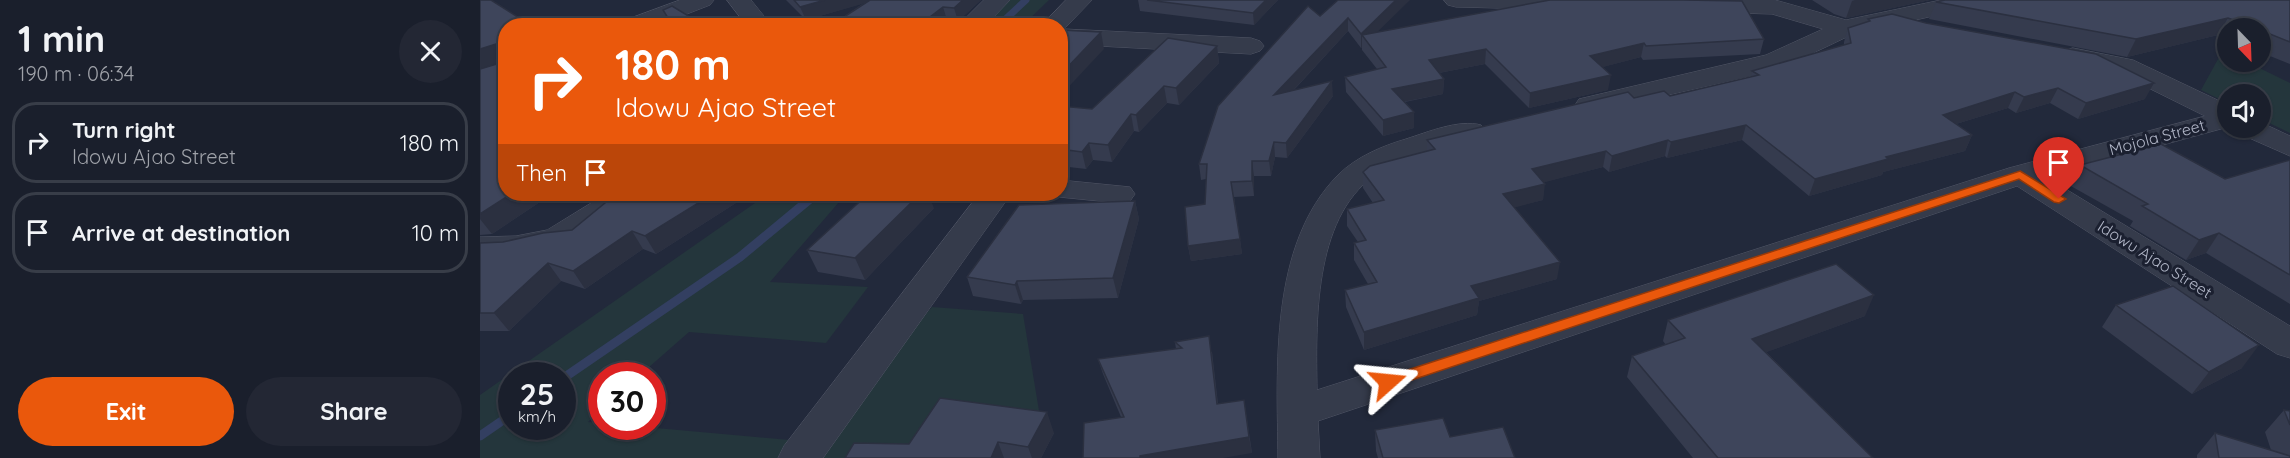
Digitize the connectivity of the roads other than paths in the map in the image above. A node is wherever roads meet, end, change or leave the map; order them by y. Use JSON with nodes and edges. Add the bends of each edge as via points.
{"nodes":[{"id":1,"x":702,"y":0,"type":"edge"},
{"id":2,"x":739,"y":0,"type":"edge"},
{"id":3,"x":998,"y":0,"type":"edge"},
{"id":4,"x":1080,"y":0,"type":"edge"},
{"id":5,"x":1456,"y":0,"type":"edge"},
{"id":6,"x":1974,"y":0,"type":"edge"},
{"id":7,"x":1609,"y":3,"type":"edge"},
{"id":8,"x":1771,"y":4,"type":"edge"},
{"id":9,"x":1680,"y":5,"type":"edge"},
{"id":10,"x":654,"y":18,"type":"edge"},
{"id":11,"x":754,"y":18,"type":"edge"},
{"id":12,"x":979,"y":18,"type":"edge"},
{"id":13,"x":1061,"y":18,"type":"edge"},
{"id":14,"x":1889,"y":19,"type":"junction"},
{"id":15,"x":1845,"y":28,"type":"junction"},
{"id":16,"x":1944,"y":32,"type":"edge"},
{"id":17,"x":1068,"y":36,"type":"edge"},
{"id":18,"x":1251,"y":46,"type":"dead end"},
{"id":19,"x":2045,"y":51,"type":"edge"},
{"id":20,"x":1567,"y":109,"type":"edge"},
{"id":21,"x":2217,"y":112,"type":"edge"},
{"id":22,"x":2217,"y":120,"type":"edge"},
{"id":23,"x":1497,"y":125,"type":"edge"},
{"id":24,"x":2271,"y":138,"type":"edge"},
{"id":25,"x":2290,"y":147,"type":"edge"},
{"id":26,"x":2020,"y":175,"type":"junction"},
{"id":27,"x":1068,"y":190,"type":"edge"},
{"id":28,"x":1119,"y":194,"type":"dead end"},
{"id":29,"x":616,"y":201,"type":"edge"},
{"id":30,"x":990,"y":201,"type":"edge"},
{"id":31,"x":480,"y":248,"type":"edge"},
{"id":32,"x":2290,"y":344,"type":"edge"},
{"id":33,"x":1298,"y":412,"type":"junction"},
{"id":34,"x":799,"y":458,"type":"edge"},
{"id":35,"x":1299,"y":458,"type":"edge"}],
"edges":[{"from":1,"to":10,"type":"street"},
{"from":2,"to":11,"type":"street"},
{"from":3,"to":12,"type":"street"},
{"from":4,"to":13,"type":"street"},
{"from":5,"to":7,"type":"street"},
{"from":6,"to":14,"type":"street"},
{"from":8,"to":9,"type":"street"},
{"from":8,"to":15,"type":"street"},
{"from":14,"to":15,"type":"street"},
{"from":14,"to":16,"type":"street"},
{"from":15,"to":20,"type":"street","via":[[1775,61]]},
{"from":17,"to":18,"type":"street"},
{"from":19,"to":21,"type":"street","via":[[2124,66]]},
{"from":22,"to":26,"type":"street","name":"Mojola Street"},
{"from":23,"to":33,"type":"street","via":[[1388,155],[1348,181],[1334,199],[1311,245],[1296,364]]},
{"from":24,"to":25,"type":"street"},
{"from":26,"to":32,"type":"street","name":"Idowu Ajao Street"},
{"from":26,"to":33,"type":"street","name":"Mojola Street"},
{"from":27,"to":28,"type":"street"},
{"from":29,"to":31,"type":"street","via":[[557,238],[516,247]]},
{"from":30,"to":34,"type":"street"},
{"from":33,"to":35,"type":"street"}]}
